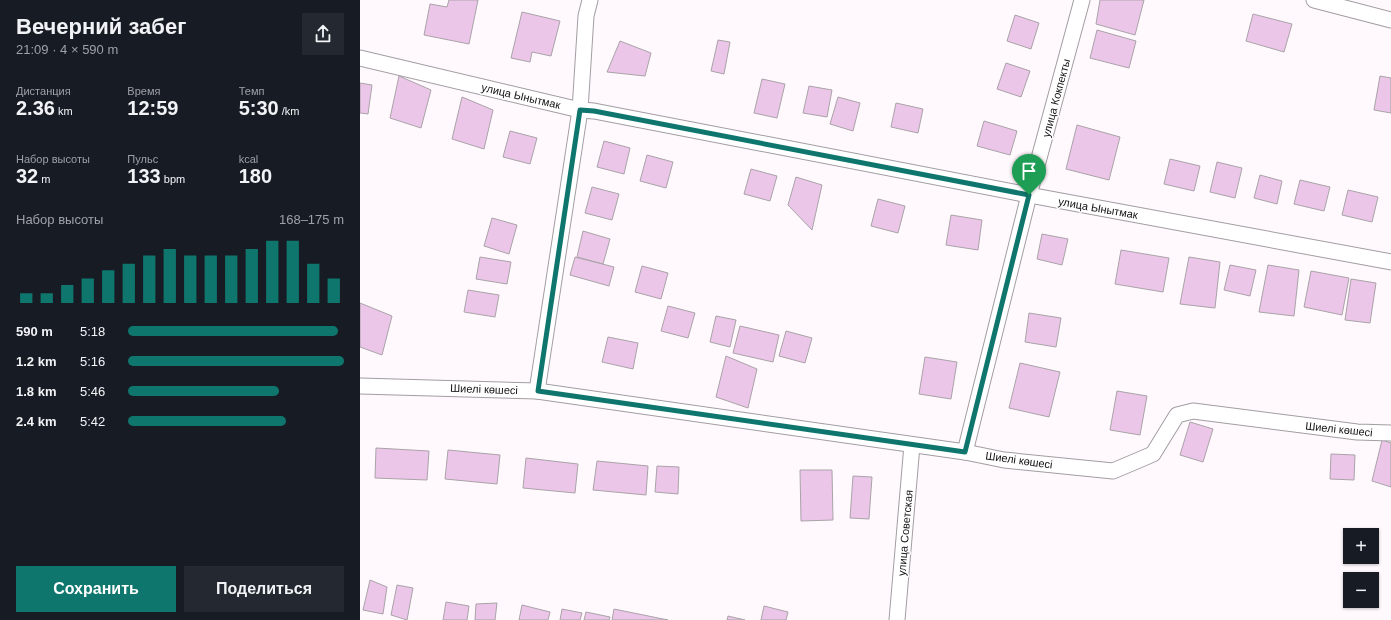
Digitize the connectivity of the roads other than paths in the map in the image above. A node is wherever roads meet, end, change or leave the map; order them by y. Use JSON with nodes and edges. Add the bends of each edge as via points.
{"nodes":[{"id":1,"x":590,"y":0,"type":"edge"},
{"id":2,"x":1082,"y":0,"type":"edge"},
{"id":3,"x":1316,"y":0,"type":"edge"},
{"id":4,"x":1391,"y":20,"type":"edge"},
{"id":5,"x":360,"y":58,"type":"edge"},
{"id":6,"x":580,"y":110,"type":"junction"},
{"id":7,"x":1029,"y":195,"type":"junction"},
{"id":8,"x":1391,"y":262,"type":"edge"},
{"id":9,"x":360,"y":386,"type":"edge"},
{"id":10,"x":538,"y":391,"type":"junction"},
{"id":11,"x":1391,"y":433,"type":"edge"},
{"id":12,"x":912,"y":445,"type":"junction"},
{"id":13,"x":965,"y":452,"type":"junction"},
{"id":14,"x":897,"y":620,"type":"edge"}],
"edges":[{"from":1,"to":6,"type":"street","via":[[586,16]]},
{"from":2,"to":7,"type":"street","name":"улица Кокпекты"},
{"from":3,"to":4,"type":"street"},
{"from":5,"to":6,"type":"street","name":"улица Ынытмак"},
{"from":6,"to":7,"type":"street","name":"улица Ынытмак"},
{"from":6,"to":10,"type":"street"},
{"from":7,"to":8,"type":"street","name":"улица Ынытмак"},
{"from":7,"to":13,"type":"street","name":"улица Кокпекты"},
{"from":9,"to":10,"type":"street","name":"Шиелі көшесі"},
{"from":10,"to":12,"type":"street","name":"Шиелі көшесі"},
{"from":11,"to":13,"type":"street","name":"Шиелі көшесі","via":[[1357,432],[1193,411],[1178,415],[1153,454],[1113,471],[1004,460]]},
{"from":12,"to":13,"type":"street","name":"Шиелі көшесі"},
{"from":12,"to":14,"type":"street","name":"улица Советская"}]}
